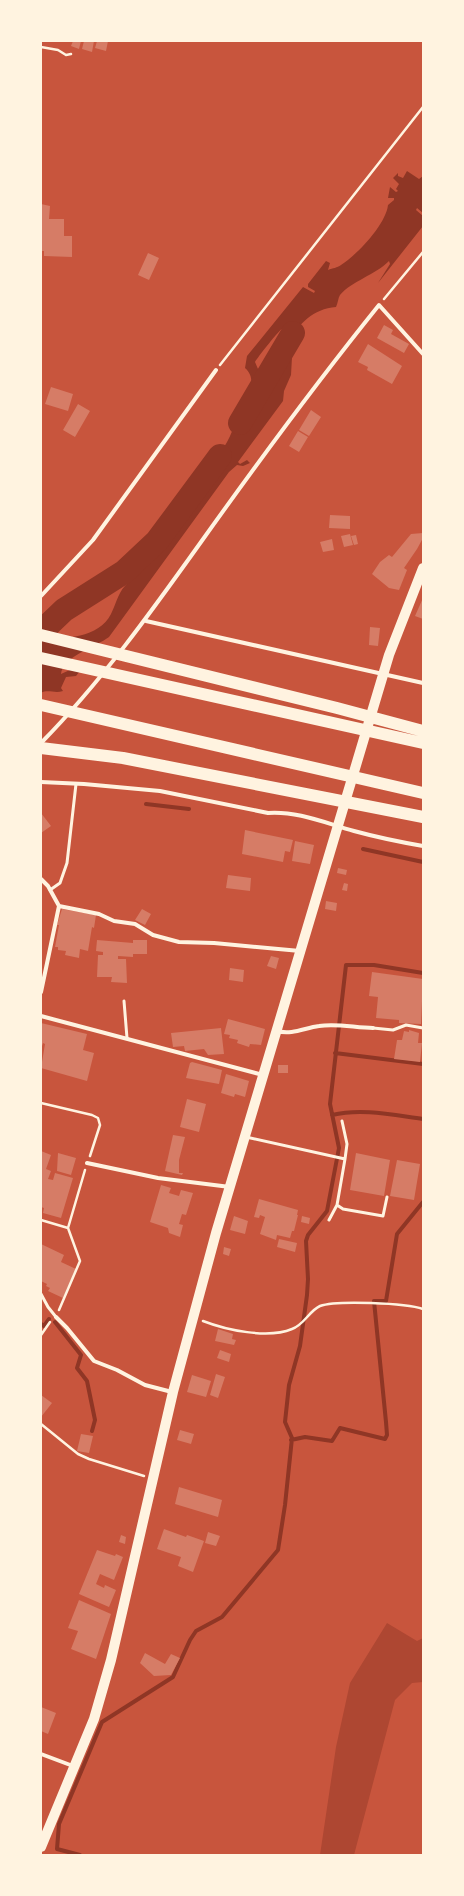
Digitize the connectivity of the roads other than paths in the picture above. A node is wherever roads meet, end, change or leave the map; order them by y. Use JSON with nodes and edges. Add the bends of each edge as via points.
{"nodes":[{"id":1,"x":423,"y":354,"type":"edge"},
{"id":2,"x":216,"y":370,"type":"road end"},
{"id":3,"x":423,"y":568,"type":"edge"},
{"id":4,"x":41,"y":596,"type":"edge"},
{"id":5,"x":146,"y":621,"type":"junction"},
{"id":6,"x":41,"y":635,"type":"edge"},
{"id":7,"x":41,"y":658,"type":"edge"},
{"id":8,"x":383,"y":675,"type":"junction"},
{"id":9,"x":423,"y":684,"type":"edge"},
{"id":10,"x":41,"y":705,"type":"edge"},
{"id":11,"x":423,"y":731,"type":"edge"},
{"id":12,"x":41,"y":743,"type":"edge"},
{"id":13,"x":423,"y":743,"type":"edge"},
{"id":14,"x":41,"y":748,"type":"edge"},
{"id":15,"x":41,"y":756,"type":"edge"},
{"id":16,"x":122,"y":758,"type":"junction"},
{"id":17,"x":41,"y":782,"type":"edge"},
{"id":18,"x":76,"y":784,"type":"junction"},
{"id":19,"x":423,"y":793,"type":"edge"},
{"id":20,"x":423,"y":817,"type":"edge"},
{"id":21,"x":338,"y":825,"type":"junction"},
{"id":22,"x":423,"y":846,"type":"edge"},
{"id":23,"x":41,"y":879,"type":"edge"},
{"id":24,"x":50,"y":890,"type":"junction"},
{"id":25,"x":59,"y":906,"type":"junction"},
{"id":26,"x":300,"y":951,"type":"junction"},
{"id":27,"x":41,"y":992,"type":"edge"},
{"id":28,"x":124,"y":1001,"type":"dead end"},
{"id":29,"x":41,"y":1016,"type":"edge"},
{"id":30,"x":373,"y":1028,"type":"joint"},
{"id":31,"x":423,"y":1028,"type":"edge"},
{"id":32,"x":276,"y":1030,"type":"junction"},
{"id":33,"x":127,"y":1038,"type":"junction"},
{"id":34,"x":263,"y":1075,"type":"junction"},
{"id":35,"x":342,"y":1121,"type":"dead end"},
{"id":36,"x":245,"y":1137,"type":"junction"},
{"id":37,"x":345,"y":1158,"type":"junction"},
{"id":38,"x":87,"y":1163,"type":"road end"},
{"id":39,"x":230,"y":1187,"type":"junction"},
{"id":40,"x":386,"y":1197,"type":"dead end"},
{"id":41,"x":337,"y":1206,"type":"junction"},
{"id":42,"x":329,"y":1220,"type":"dead end"},
{"id":43,"x":41,"y":1294,"type":"edge"},
{"id":44,"x":56,"y":1317,"type":"joint"},
{"id":45,"x":173,"y":1392,"type":"junction"},
{"id":46,"x":41,"y":1754,"type":"edge"},
{"id":47,"x":76,"y":1766,"type":"junction"},
{"id":48,"x":41,"y":1847,"type":"edge"}],
"edges":[{"from":1,"to":5,"type":"street","via":[[379,305],[265,456]]},
{"from":2,"to":4,"type":"street","via":[[93,540]]},
{"from":3,"to":8,"type":"main road"},
{"from":5,"to":8,"type":"street"},
{"from":5,"to":12,"type":"street","via":[[68,715]]},
{"from":6,"to":11,"type":"highway"},
{"from":7,"to":13,"type":"highway"},
{"from":8,"to":9,"type":"street"},
{"from":8,"to":21,"type":"main road"},
{"from":10,"to":19,"type":"highway"},
{"from":14,"to":16,"type":"highway"},
{"from":15,"to":16,"type":"highway"},
{"from":16,"to":20,"type":"highway"},
{"from":17,"to":18,"type":"street"},
{"from":18,"to":21,"type":"street","via":[[160,791],[268,813],[281,812]]},
{"from":18,"to":24,"type":"lane","via":[[67,863],[60,883]]},
{"from":21,"to":22,"type":"street"},
{"from":21,"to":26,"type":"main road"},
{"from":23,"to":24,"type":"street"},
{"from":24,"to":25,"type":"street"},
{"from":25,"to":26,"type":"street","via":[[135,924],[153,935],[179,942]]},
{"from":25,"to":27,"type":"street"},
{"from":26,"to":32,"type":"main road"},
{"from":28,"to":33,"type":"lane"},
{"from":29,"to":33,"type":"street"},
{"from":30,"to":31,"type":"lane","via":[[392,1030],[406,1025]]},
{"from":30,"to":32,"type":"street","via":[[319,1026],[285,1033]]},
{"from":32,"to":34,"type":"main road"},
{"from":33,"to":34,"type":"street"},
{"from":34,"to":36,"type":"main road"},
{"from":35,"to":37,"type":"lane","via":[[347,1144]]},
{"from":36,"to":37,"type":"lane"},
{"from":36,"to":39,"type":"main road"},
{"from":37,"to":41,"type":"lane"},
{"from":38,"to":39,"type":"street","via":[[158,1178]]},
{"from":39,"to":45,"type":"main road"},
{"from":40,"to":41,"type":"lane","via":[[383,1216]]},
{"from":41,"to":42,"type":"lane"},
{"from":43,"to":44,"type":"lane"},
{"from":44,"to":45,"type":"street","via":[[94,1360],[146,1385]]},
{"from":45,"to":47,"type":"main road","via":[[111,1660],[94,1719]]},
{"from":46,"to":47,"type":"street"},
{"from":47,"to":48,"type":"main road"}]}
